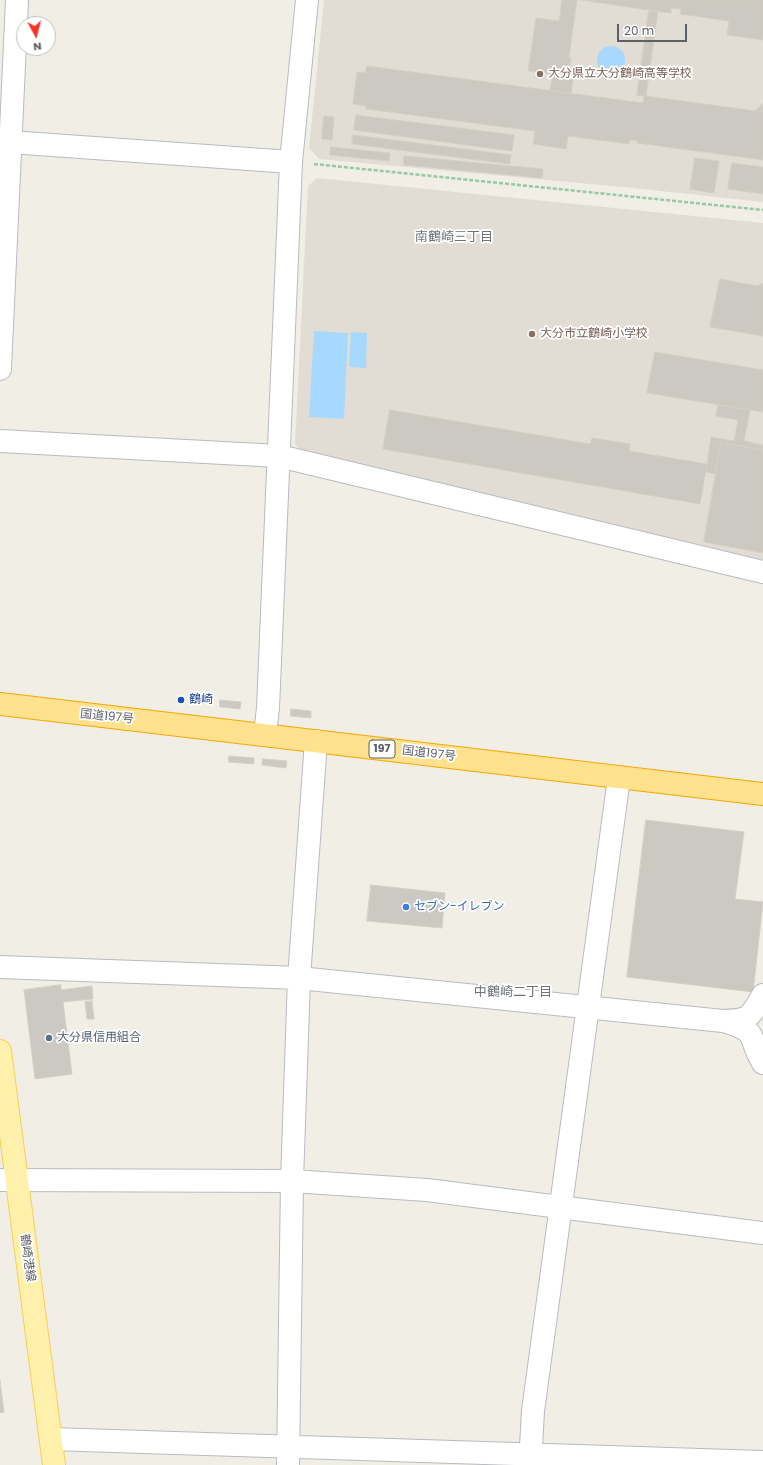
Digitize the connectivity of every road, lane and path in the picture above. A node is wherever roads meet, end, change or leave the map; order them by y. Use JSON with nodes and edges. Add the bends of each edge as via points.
{"nodes":[{"id":1,"x":17,"y":0,"type":"edge"},
{"id":2,"x":308,"y":0,"type":"edge"},
{"id":3,"x":5,"y":143,"type":"edge"},
{"id":4,"x":291,"y":162,"type":"junction"},
{"id":5,"x":763,"y":210,"type":"edge"},
{"id":6,"x":0,"y":369,"type":"edge"},
{"id":7,"x":0,"y":442,"type":"edge"},
{"id":8,"x":279,"y":456,"type":"junction"},
{"id":9,"x":763,"y":572,"type":"edge"},
{"id":10,"x":0,"y":704,"type":"edge"},
{"id":11,"x":265,"y":734,"type":"junction"},
{"id":12,"x":316,"y":741,"type":"junction"},
{"id":13,"x":619,"y":778,"type":"junction"},
{"id":14,"x":763,"y":794,"type":"edge"},
{"id":15,"x":0,"y":967,"type":"edge"},
{"id":16,"x":299,"y":978,"type":"junction"},
{"id":17,"x":763,"y":996,"type":"edge"},
{"id":18,"x":588,"y":1007,"type":"junction"},
{"id":19,"x":723,"y":1021,"type":"junction"},
{"id":20,"x":0,"y":1051,"type":"edge"},
{"id":21,"x":763,"y":1063,"type":"edge"},
{"id":22,"x":8,"y":1181,"type":"edge"},
{"id":23,"x":292,"y":1182,"type":"junction"},
{"id":24,"x":560,"y":1207,"type":"junction"},
{"id":25,"x":763,"y":1233,"type":"edge"},
{"id":26,"x":51,"y":1439,"type":"junction"},
{"id":27,"x":288,"y":1456,"type":"edge"},
{"id":28,"x":531,"y":1460,"type":"edge"},
{"id":29,"x":763,"y":1462,"type":"edge"},
{"id":30,"x":54,"y":1465,"type":"edge"}],
"edges":[{"from":1,"to":3,"type":"street"},
{"from":2,"to":4,"type":"street"},
{"from":3,"to":4,"type":"street"},
{"from":3,"to":6,"type":"street"},
{"from":4,"to":5,"type":"path"},
{"from":4,"to":8,"type":"street"},
{"from":7,"to":8,"type":"street"},
{"from":8,"to":9,"type":"street"},
{"from":8,"to":11,"type":"street"},
{"from":10,"to":11,"type":"highway","name":"国道197号","number":"197"},
{"from":11,"to":12,"type":"highway","name":"国道197号","number":"197"},
{"from":12,"to":13,"type":"highway","name":"国道197号","number":"197"},
{"from":12,"to":16,"type":"street"},
{"from":13,"to":14,"type":"highway","name":"国道197号","number":"197"},
{"from":13,"to":18,"type":"street"},
{"from":15,"to":16,"type":"street"},
{"from":16,"to":18,"type":"street"},
{"from":16,"to":23,"type":"street"},
{"from":17,"to":19,"type":"street","via":[[750,1016]]},
{"from":18,"to":19,"type":"street"},
{"from":18,"to":24,"type":"street"},
{"from":19,"to":21,"type":"street","via":[[749,1032]]},
{"from":20,"to":22,"type":"main road","name":"鶴崎港線"},
{"from":22,"to":23,"type":"street"},
{"from":22,"to":26,"type":"main road","name":"鶴崎港線"},
{"from":23,"to":24,"type":"street","via":[[427,1190]]},
{"from":23,"to":27,"type":"street"},
{"from":24,"to":25,"type":"street"},
{"from":24,"to":28,"type":"street","via":[[533,1412]]},
{"from":26,"to":27,"type":"street"},
{"from":26,"to":30,"type":"main road","name":"鶴崎港線"},
{"from":27,"to":28,"type":"street"},
{"from":28,"to":29,"type":"street"}]}
